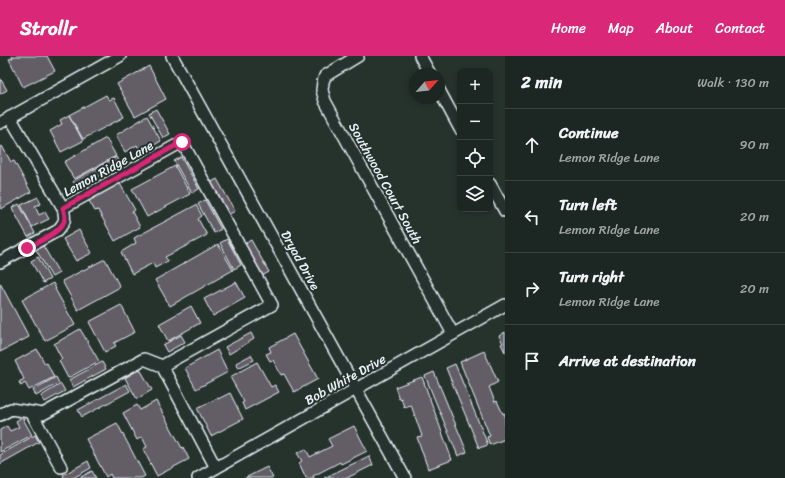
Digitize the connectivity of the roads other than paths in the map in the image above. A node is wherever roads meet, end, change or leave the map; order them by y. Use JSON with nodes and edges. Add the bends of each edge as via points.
{"nodes":[{"id":1,"x":120,"y":56,"type":"edge"},
{"id":2,"x":172,"y":56,"type":"edge"},
{"id":3,"x":357,"y":56,"type":"edge"},
{"id":4,"x":420,"y":56,"type":"edge"},
{"id":5,"x":427,"y":68,"type":"edge"},
{"id":6,"x":445,"y":101,"type":"edge"},
{"id":7,"x":10,"y":117,"type":"junction"},
{"id":8,"x":0,"y":123,"type":"edge"},
{"id":9,"x":457,"y":123,"type":"edge"},
{"id":10,"x":493,"y":189,"type":"edge"},
{"id":11,"x":63,"y":208,"type":"junction"},
{"id":12,"x":505,"y":211,"type":"edge"},
{"id":13,"x":0,"y":262,"type":"edge"},
{"id":14,"x":505,"y":305,"type":"edge"},
{"id":15,"x":453,"y":334,"type":"junction"},
{"id":16,"x":162,"y":366,"type":"junction"},
{"id":17,"x":356,"y":389,"type":"junction"},
{"id":18,"x":31,"y":412,"type":"junction"},
{"id":19,"x":0,"y":415,"type":"edge"},
{"id":20,"x":61,"y":467,"type":"dead end"},
{"id":21,"x":216,"y":468,"type":"junction"},
{"id":22,"x":198,"y":478,"type":"edge"},
{"id":23,"x":405,"y":478,"type":"edge"}],
"edges":[{"from":1,"to":7,"type":"street"},
{"from":2,"to":17,"type":"street","name":"Dryad Drive"},
{"from":3,"to":15,"type":"street","name":"Southwood Court South","via":[[325,76],[322,90],[325,101]]},
{"from":4,"to":5,"type":"street"},
{"from":6,"to":9,"type":"street"},
{"from":7,"to":8,"type":"street"},
{"from":7,"to":11,"type":"street"},
{"from":10,"to":12,"type":"street"},
{"from":11,"to":13,"type":"street","name":"Lemon Ridge Lane","via":[[65,217],[57,231]]},
{"from":11,"to":16,"type":"street","name":"Lemon Ridge Lane","via":[[182,142],[272,305]]},
{"from":14,"to":15,"type":"street","name":"Bob White Drive"},
{"from":15,"to":17,"type":"street","name":"Bob White Drive"},
{"from":16,"to":18,"type":"street","via":[[144,359],[43,414]]},
{"from":16,"to":21,"type":"street"},
{"from":17,"to":21,"type":"street","name":"Bob White Drive"},
{"from":17,"to":23,"type":"street","name":"Dryad Drive"},
{"from":18,"to":19,"type":"street","via":[[11,409]]},
{"from":18,"to":20,"type":"street"},
{"from":21,"to":22,"type":"street","name":"Bob White Drive"}]}
